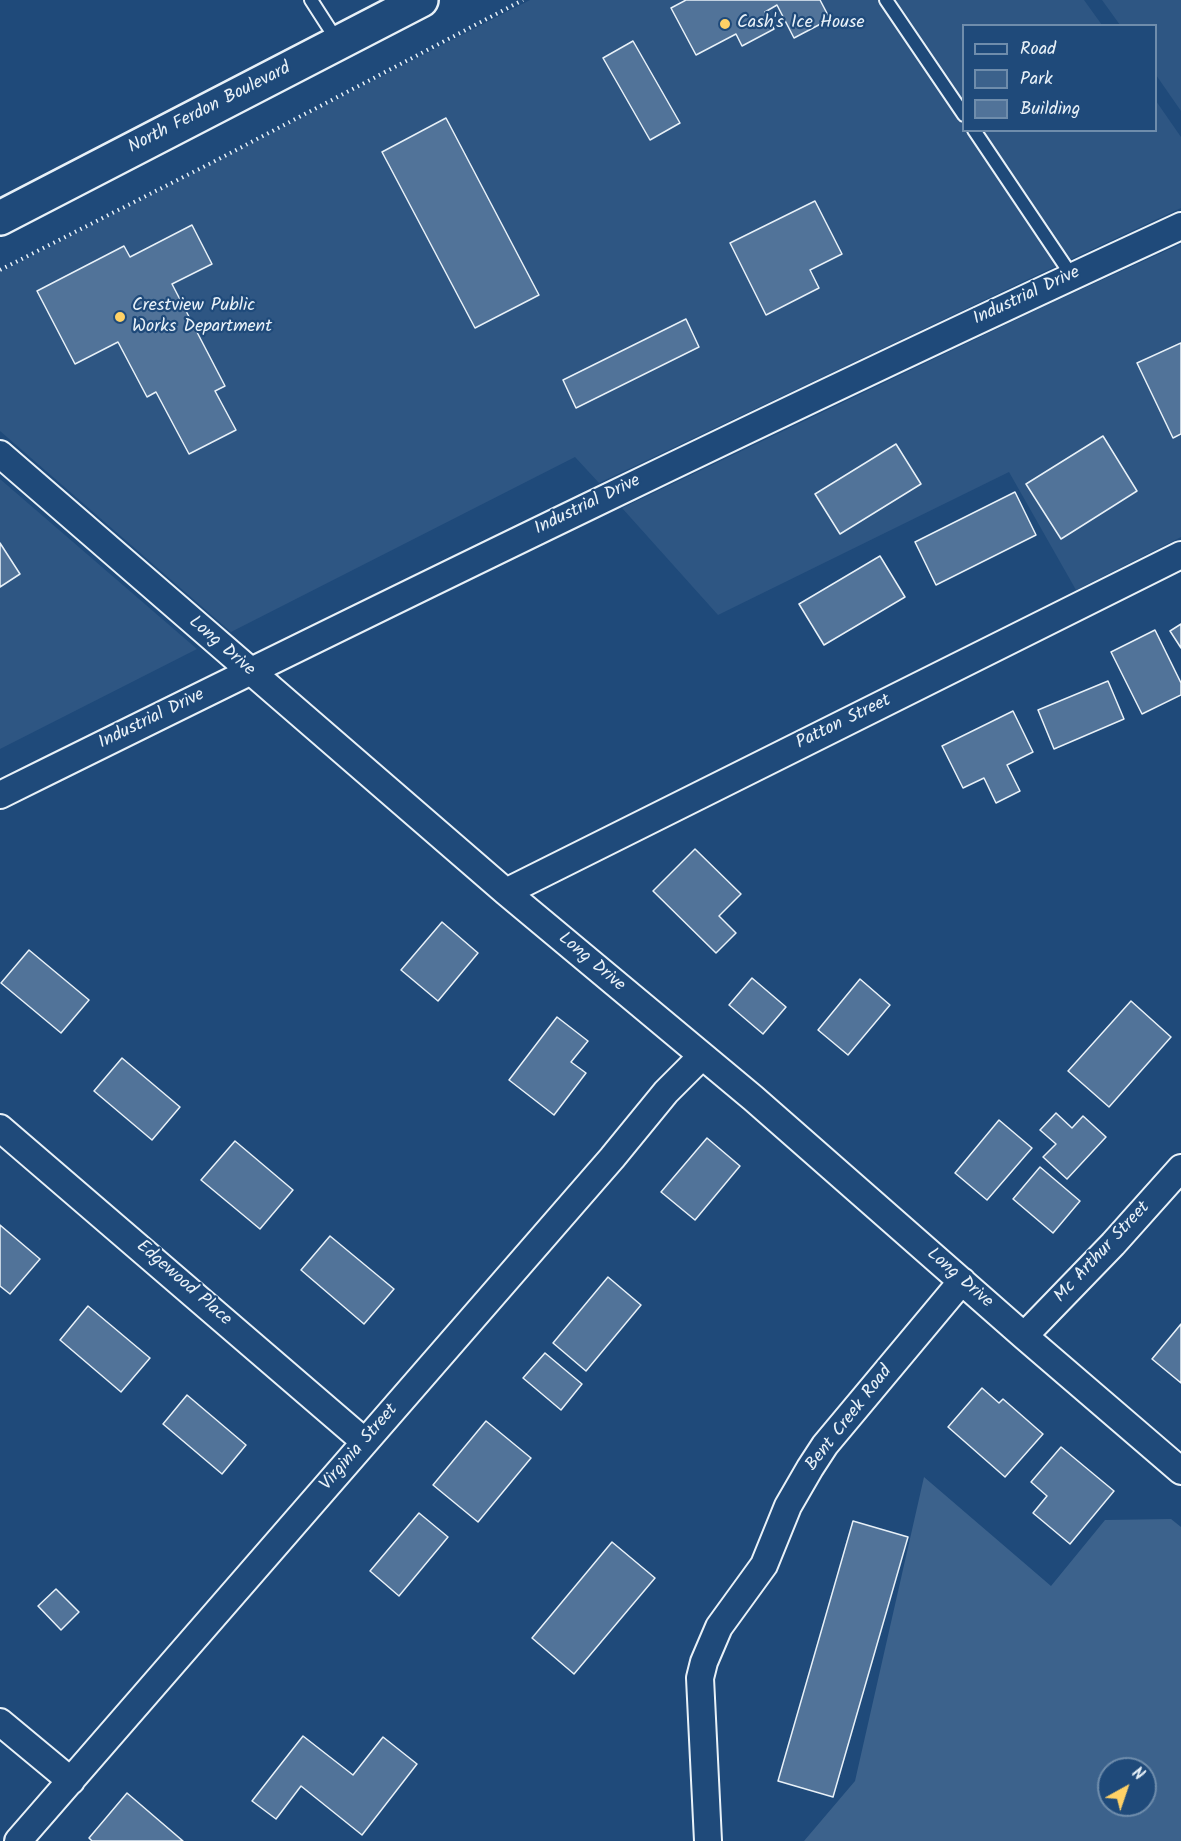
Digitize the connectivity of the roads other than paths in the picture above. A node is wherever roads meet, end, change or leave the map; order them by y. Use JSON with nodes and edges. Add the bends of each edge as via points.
{"nodes":[{"id":1,"x":311,"y":0,"type":"edge"},
{"id":2,"x":421,"y":0,"type":"edge"},
{"id":3,"x":886,"y":0,"type":"edge"},
{"id":4,"x":338,"y":43,"type":"junction"},
{"id":5,"x":962,"y":114,"type":"edge"},
{"id":6,"x":975,"y":132,"type":"edge"},
{"id":7,"x":0,"y":218,"type":"edge"},
{"id":8,"x":1181,"y":226,"type":"edge"},
{"id":9,"x":1072,"y":276,"type":"junction"},
{"id":10,"x":0,"y":454,"type":"edge"},
{"id":11,"x":1181,"y":555,"type":"edge"},
{"id":12,"x":249,"y":672,"type":"junction"},
{"id":13,"x":0,"y":795,"type":"edge"},
{"id":14,"x":506,"y":892,"type":"junction"},
{"id":15,"x":702,"y":1056,"type":"junction"},
{"id":16,"x":0,"y":1128,"type":"edge"},
{"id":17,"x":1181,"y":1168,"type":"edge"},
{"id":18,"x":962,"y":1281,"type":"junction"},
{"id":19,"x":1024,"y":1336,"type":"junction"},
{"id":20,"x":365,"y":1442,"type":"junction"},
{"id":21,"x":1181,"y":1471,"type":"edge"},
{"id":22,"x":0,"y":1722,"type":"edge"},
{"id":23,"x":71,"y":1780,"type":"junction"},
{"id":24,"x":18,"y":1841,"type":"edge"},
{"id":25,"x":708,"y":1841,"type":"edge"}],
"edges":[{"from":1,"to":4,"type":"lane"},
{"from":2,"to":4,"type":"main road","name":"North Ferdon Boulevard"},
{"from":3,"to":5,"type":"lane"},
{"from":4,"to":7,"type":"main road","name":"North Ferdon Boulevard"},
{"from":6,"to":9,"type":"lane"},
{"from":8,"to":9,"type":"street","name":"Industrial Drive"},
{"from":9,"to":12,"type":"street","name":"Industrial Drive","via":[[479,558]]},
{"from":10,"to":12,"type":"street","name":"Long Drive"},
{"from":11,"to":14,"type":"street","name":"Patton Street"},
{"from":12,"to":13,"type":"street","name":"Industrial Drive"},
{"from":12,"to":14,"type":"street","name":"Long Drive"},
{"from":14,"to":15,"type":"street","name":"Long Drive"},
{"from":15,"to":18,"type":"street","name":"Long Drive"},
{"from":15,"to":20,"type":"street","name":"Virginia Street","via":[[666,1092]]},
{"from":16,"to":20,"type":"street","name":"Edgewood Place"},
{"from":17,"to":19,"type":"street","name":"Mc Arthur Street"},
{"from":18,"to":19,"type":"street","name":"Long Drive"},
{"from":18,"to":25,"type":"street","name":"Bent Creek Road","via":[[825,1445],[788,1506],[765,1565],[719,1627],[700,1678]]},
{"from":19,"to":21,"type":"street","name":"Long Drive"},
{"from":20,"to":23,"type":"street","name":"Virginia Street"},
{"from":22,"to":23,"type":"street"},
{"from":23,"to":24,"type":"street","name":"Virginia Street"}]}
